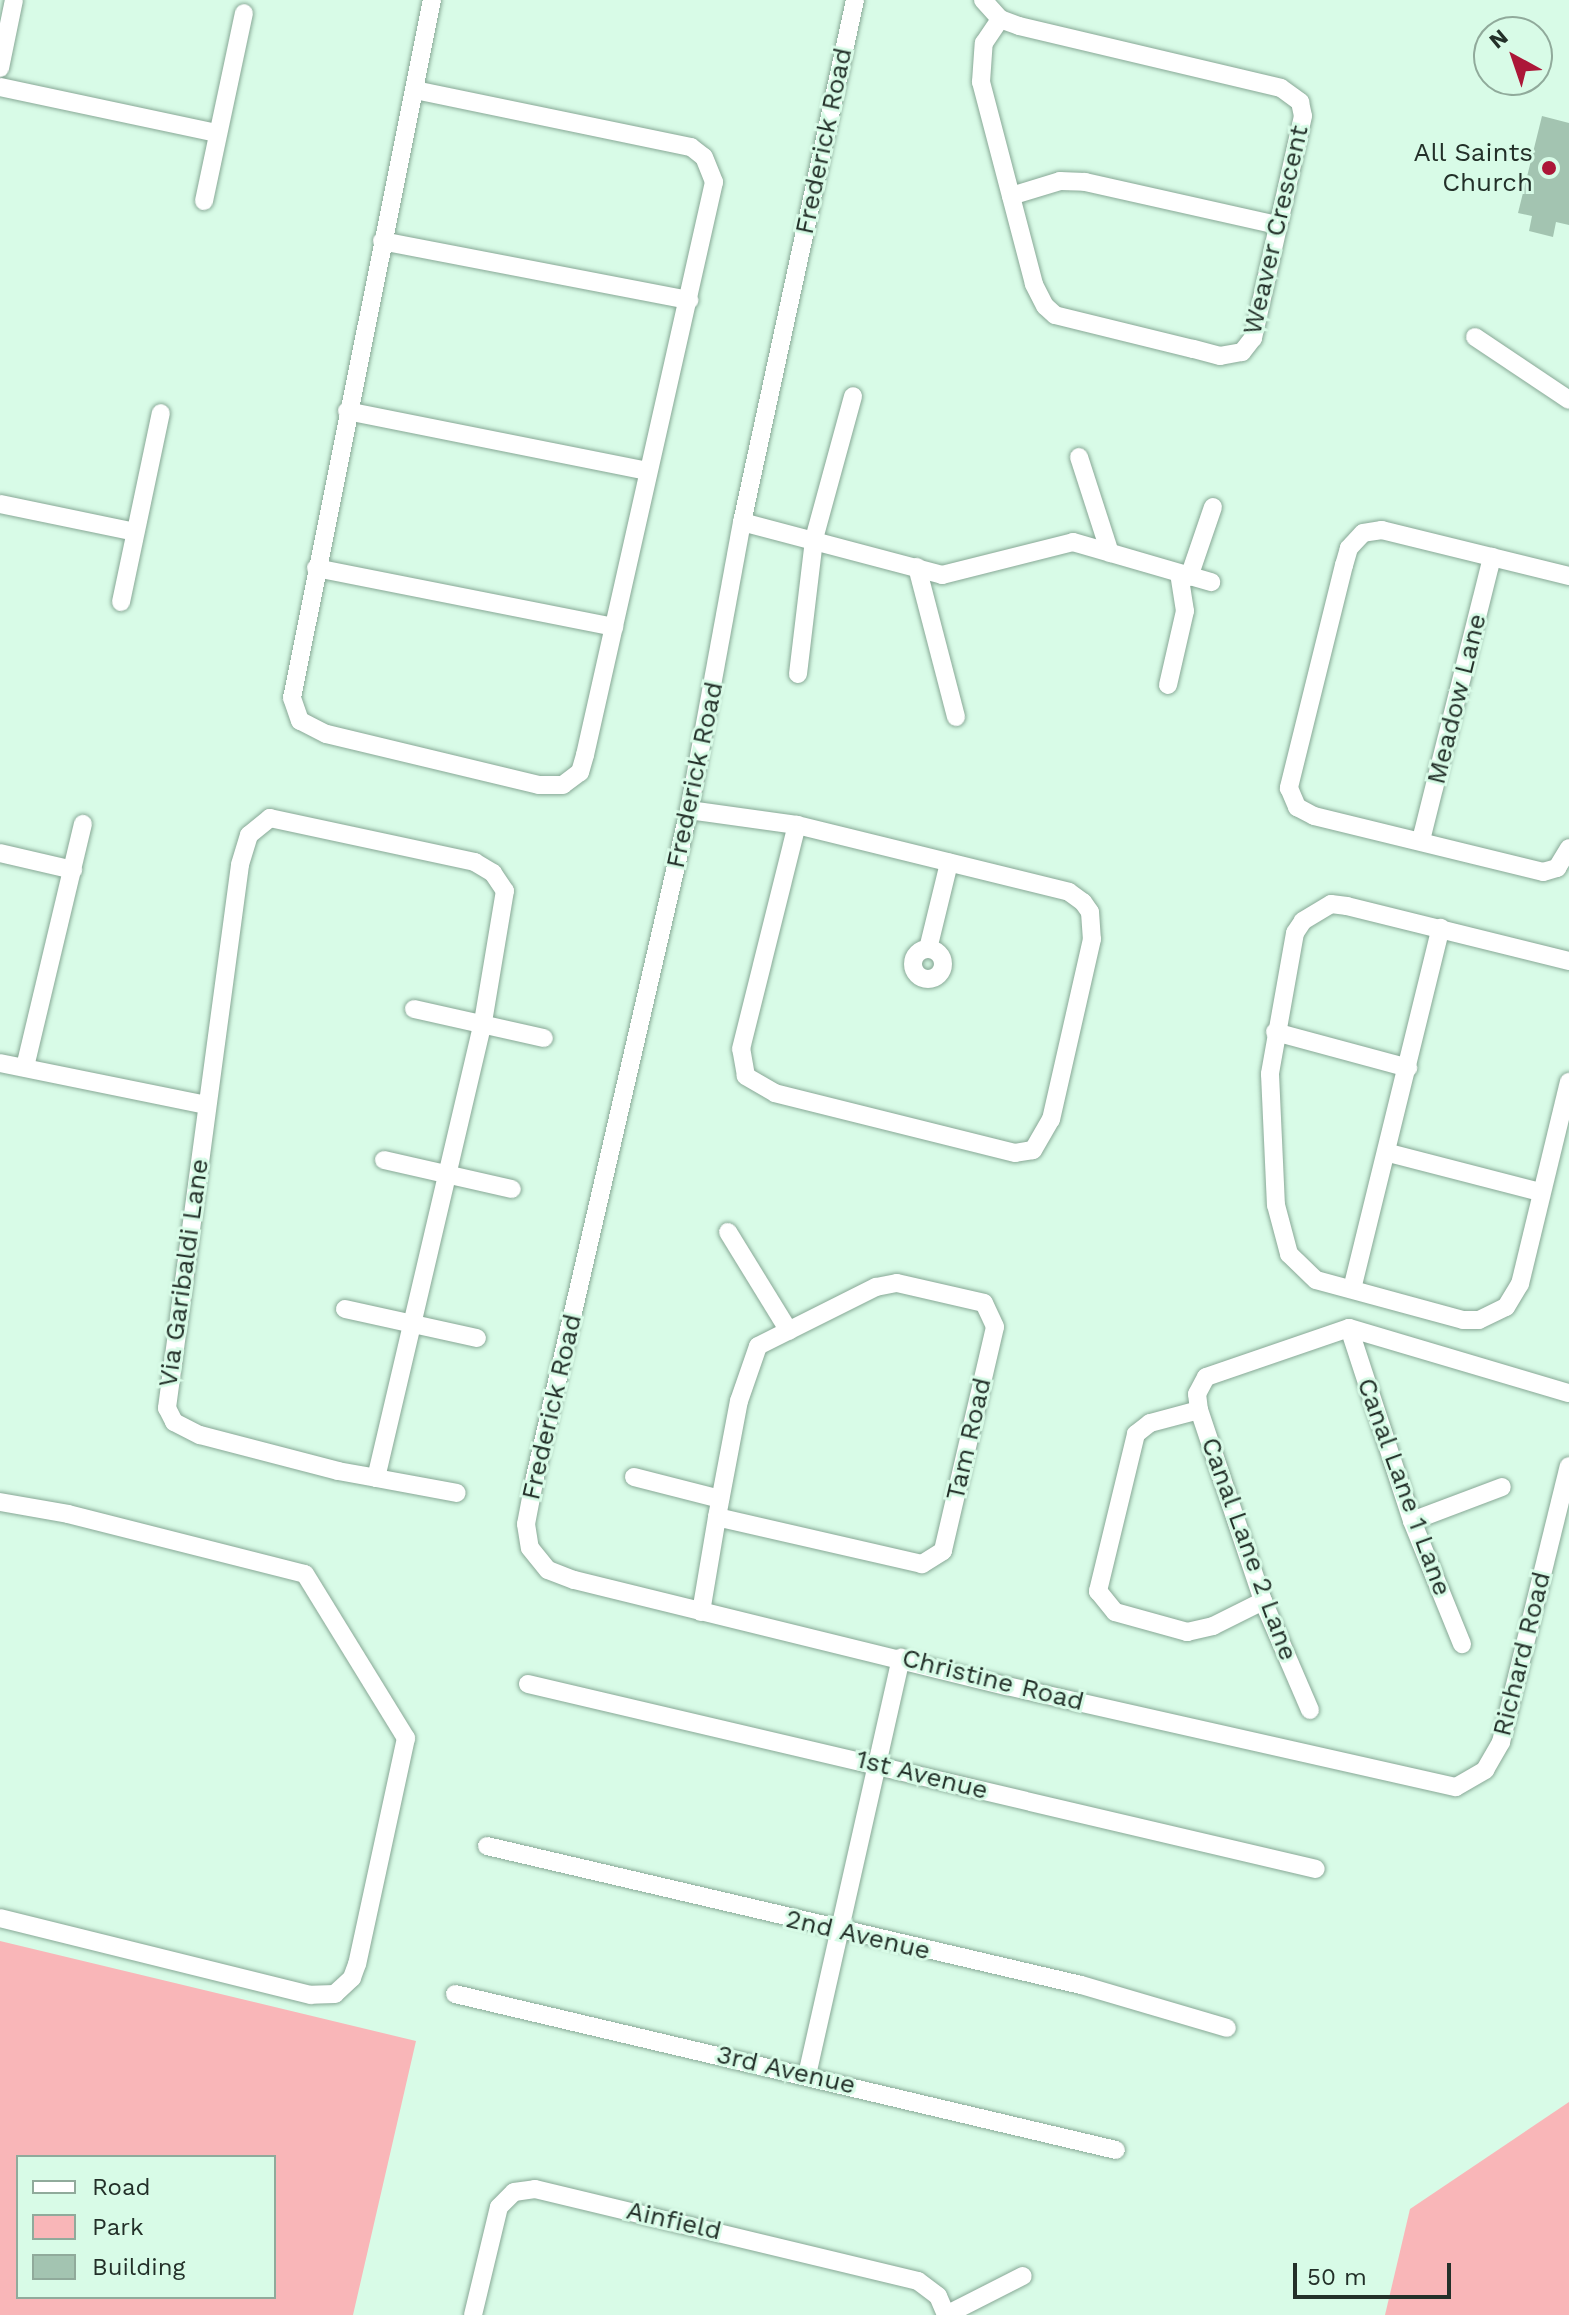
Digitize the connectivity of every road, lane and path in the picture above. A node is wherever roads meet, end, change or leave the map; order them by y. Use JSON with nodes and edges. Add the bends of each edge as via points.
{"nodes":[{"id":1,"x":14,"y":0,"type":"edge"},
{"id":2,"x":432,"y":0,"type":"edge"},
{"id":3,"x":855,"y":0,"type":"edge"},
{"id":4,"x":983,"y":0,"type":"edge"},
{"id":5,"x":244,"y":13,"type":"dead end"},
{"id":6,"x":1000,"y":19,"type":"junction"},
{"id":7,"x":0,"y":68,"type":"edge"},
{"id":8,"x":0,"y":87,"type":"edge"},
{"id":9,"x":415,"y":90,"type":"junction"},
{"id":10,"x":217,"y":133,"type":"junction"},
{"id":11,"x":1011,"y":196,"type":"junction"},
{"id":12,"x":204,"y":201,"type":"dead end"},
{"id":13,"x":1277,"y":225,"type":"junction"},
{"id":14,"x":382,"y":241,"type":"junction"},
{"id":15,"x":689,"y":300,"type":"junction"},
{"id":16,"x":1475,"y":337,"type":"dead end"},
{"id":17,"x":853,"y":396,"type":"dead end"},
{"id":18,"x":1569,"y":400,"type":"edge"},
{"id":19,"x":347,"y":411,"type":"junction"},
{"id":20,"x":161,"y":413,"type":"dead end"},
{"id":21,"x":1079,"y":457,"type":"dead end"},
{"id":22,"x":648,"y":471,"type":"junction"},
{"id":23,"x":0,"y":504,"type":"edge"},
{"id":24,"x":1213,"y":507,"type":"dead end"},
{"id":25,"x":742,"y":522,"type":"junction"},
{"id":26,"x":135,"y":532,"type":"junction"},
{"id":27,"x":814,"y":539,"type":"junction"},
{"id":28,"x":1110,"y":553,"type":"junction"},
{"id":29,"x":1492,"y":557,"type":"junction"},
{"id":30,"x":917,"y":567,"type":"junction"},
{"id":31,"x":316,"y":568,"type":"junction"},
{"id":32,"x":1184,"y":576,"type":"junction"},
{"id":33,"x":1569,"y":576,"type":"edge"},
{"id":34,"x":1211,"y":582,"type":"dead end"},
{"id":35,"x":121,"y":602,"type":"dead end"},
{"id":36,"x":614,"y":627,"type":"junction"},
{"id":37,"x":798,"y":674,"type":"dead end"},
{"id":38,"x":1168,"y":685,"type":"dead end"},
{"id":39,"x":956,"y":717,"type":"dead end"},
{"id":40,"x":689,"y":810,"type":"junction"},
{"id":41,"x":83,"y":824,"type":"dead end"},
{"id":42,"x":797,"y":825,"type":"junction"},
{"id":43,"x":1421,"y":840,"type":"junction"},
{"id":44,"x":1569,"y":848,"type":"edge"},
{"id":45,"x":0,"y":853,"type":"edge"},
{"id":46,"x":949,"y":863,"type":"junction"},
{"id":47,"x":73,"y":870,"type":"junction"},
{"id":48,"x":1441,"y":928,"type":"junction"},
{"id":49,"x":928,"y":949,"type":"dead end"},
{"id":50,"x":1569,"y":961,"type":"edge"},
{"id":51,"x":414,"y":1009,"type":"dead end"},
{"id":52,"x":483,"y":1022,"type":"junction"},
{"id":53,"x":1275,"y":1032,"type":"junction"},
{"id":54,"x":544,"y":1038,"type":"dead end"},
{"id":55,"x":0,"y":1063,"type":"edge"},
{"id":56,"x":25,"y":1067,"type":"junction"},
{"id":57,"x":1408,"y":1068,"type":"junction"},
{"id":58,"x":1569,"y":1082,"type":"edge"},
{"id":59,"x":207,"y":1105,"type":"junction"},
{"id":60,"x":1389,"y":1153,"type":"junction"},
{"id":61,"x":384,"y":1160,"type":"dead end"},
{"id":62,"x":447,"y":1172,"type":"junction"},
{"id":63,"x":512,"y":1189,"type":"dead end"},
{"id":64,"x":1540,"y":1192,"type":"junction"},
{"id":65,"x":728,"y":1232,"type":"dead end"},
{"id":66,"x":1352,"y":1289,"type":"junction"},
{"id":67,"x":345,"y":1309,"type":"dead end"},
{"id":68,"x":414,"y":1325,"type":"junction"},
{"id":69,"x":1349,"y":1328,"type":"junction"},
{"id":70,"x":789,"y":1331,"type":"junction"},
{"id":71,"x":477,"y":1338,"type":"dead end"},
{"id":72,"x":1569,"y":1393,"type":"edge"},
{"id":73,"x":1199,"y":1410,"type":"junction"},
{"id":74,"x":1569,"y":1466,"type":"edge"},
{"id":75,"x":634,"y":1477,"type":"dead end"},
{"id":76,"x":376,"y":1478,"type":"junction"},
{"id":77,"x":1502,"y":1487,"type":"dead end"},
{"id":78,"x":457,"y":1493,"type":"dead end"},
{"id":79,"x":2,"y":1502,"type":"edge"},
{"id":80,"x":718,"y":1508,"type":"junction"},
{"id":81,"x":1412,"y":1521,"type":"junction"},
{"id":82,"x":0,"y":1522,"type":"edge"},
{"id":83,"x":530,"y":1548,"type":"joint"},
{"id":84,"x":1263,"y":1601,"type":"junction"},
{"id":85,"x":701,"y":1612,"type":"junction"},
{"id":86,"x":1462,"y":1644,"type":"dead end"},
{"id":87,"x":901,"y":1657,"type":"junction"},
{"id":88,"x":528,"y":1684,"type":"dead end"},
{"id":89,"x":1310,"y":1710,"type":"dead end"},
{"id":90,"x":880,"y":1763,"type":"junction"},
{"id":91,"x":1468,"y":1784,"type":"joint"},
{"id":92,"x":487,"y":1846,"type":"dead end"},
{"id":93,"x":1316,"y":1869,"type":"dead end"},
{"id":94,"x":0,"y":1918,"type":"edge"},
{"id":95,"x":839,"y":1931,"type":"junction"},
{"id":96,"x":455,"y":1994,"type":"dead end"},
{"id":97,"x":1227,"y":2028,"type":"dead end"},
{"id":98,"x":807,"y":2075,"type":"junction"},
{"id":99,"x":1116,"y":2150,"type":"dead end"},
{"id":100,"x":1023,"y":2276,"type":"dead end"},
{"id":101,"x":473,"y":2315,"type":"edge"},
{"id":102,"x":946,"y":2315,"type":"edge"}],
"edges":[{"from":1,"to":7,"type":"street"},
{"from":2,"to":9,"type":"street"},
{"from":3,"to":25,"type":"street","name":"Frederick Road"},
{"from":4,"to":6,"type":"street"},
{"from":5,"to":10,"type":"street"},
{"from":6,"to":11,"type":"street","name":"Weaver Crescent","via":[[979,60]]},
{"from":6,"to":13,"type":"street","name":"Weaver Crescent","via":[[1293,94],[1303,116]]},
{"from":8,"to":10,"type":"street"},
{"from":9,"to":14,"type":"street"},
{"from":9,"to":15,"type":"street","via":[[698,151],[710,168],[715,194]]},
{"from":10,"to":12,"type":"street"},
{"from":11,"to":13,"type":"street","via":[[1060,181],[1085,182]]},
{"from":11,"to":13,"type":"street","name":"Weaver Crescent","via":[[1034,284],[1055,315],[1220,356],[1249,346]]},
{"from":14,"to":15,"type":"street"},
{"from":14,"to":19,"type":"street"},
{"from":15,"to":22,"type":"street"},
{"from":16,"to":18,"type":"street"},
{"from":17,"to":27,"type":"street"},
{"from":19,"to":22,"type":"street"},
{"from":19,"to":31,"type":"street"},
{"from":20,"to":26,"type":"street"},
{"from":21,"to":28,"type":"street"},
{"from":22,"to":36,"type":"street"},
{"from":23,"to":26,"type":"street"},
{"from":24,"to":32,"type":"street"},
{"from":25,"to":27,"type":"street"},
{"from":25,"to":40,"type":"street","name":"Frederick Road"},
{"from":26,"to":35,"type":"street"},
{"from":27,"to":30,"type":"street","via":[[856,555]]},
{"from":27,"to":37,"type":"street"},
{"from":28,"to":30,"type":"street","via":[[1073,542],[942,575]]},
{"from":28,"to":32,"type":"street"},
{"from":29,"to":33,"type":"street"},
{"from":29,"to":43,"type":"street","name":"Meadow Lane"},
{"from":29,"to":43,"type":"street","via":[[1373,530],[1349,548],[1340,579],[1289,788],[1291,798],[1314,816]]},
{"from":30,"to":39,"type":"street"},
{"from":31,"to":36,"type":"street"},
{"from":31,"to":36,"type":"street","via":[[292,683],[300,721],[326,734],[539,785],[563,785],[580,772]]},
{"from":32,"to":34,"type":"street"},
{"from":32,"to":38,"type":"street","via":[[1185,611]]},
{"from":40,"to":42,"type":"street"},
{"from":40,"to":83,"type":"street","name":"Frederick Road","via":[[535,1477],[526,1524]]},
{"from":41,"to":47,"type":"street"},
{"from":42,"to":46,"type":"street"},
{"from":42,"to":46,"type":"street","via":[[741,1049],[746,1076],[760,1089],[1025,1153],[1038,1145],[1051,1119],[1092,939],[1090,912],[1069,892]]},
{"from":43,"to":44,"type":"street","via":[[1543,872],[1561,864]]},
{"from":45,"to":47,"type":"street"},
{"from":46,"to":49,"type":"street"},
{"from":47,"to":56,"type":"street"},
{"from":48,"to":50,"type":"street"},
{"from":48,"to":53,"type":"street","via":[[1347,906],[1331,904],[1316,910],[1295,933]]},
{"from":48,"to":57,"type":"street"},
{"from":51,"to":52,"type":"street"},
{"from":52,"to":54,"type":"street"},
{"from":52,"to":59,"type":"street","name":"Via Garibaldi Lane","via":[[506,902],[493,873],[475,862],[433,851],[270,818],[249,835],[240,865]]},
{"from":52,"to":62,"type":"street","name":"Via Garibaldi Lane"},
{"from":53,"to":57,"type":"street"},
{"from":53,"to":66,"type":"street","via":[[1270,1074],[1282,1242],[1298,1266],[1316,1280]]},
{"from":55,"to":56,"type":"street"},
{"from":56,"to":59,"type":"street"},
{"from":57,"to":60,"type":"street"},
{"from":58,"to":64,"type":"street"},
{"from":59,"to":76,"type":"street","name":"Via Garibaldi Lane","via":[[167,1396],[169,1414],[200,1435]]},
{"from":60,"to":64,"type":"street"},
{"from":60,"to":66,"type":"street"},
{"from":61,"to":62,"type":"street"},
{"from":62,"to":63,"type":"street"},
{"from":62,"to":68,"type":"street","name":"Via Garibaldi Lane"},
{"from":64,"to":66,"type":"street","via":[[1520,1284],[1506,1307],[1473,1321]]},
{"from":65,"to":70,"type":"street"},
{"from":67,"to":68,"type":"street"},
{"from":68,"to":71,"type":"street"},
{"from":68,"to":76,"type":"street","name":"Via Garibaldi Lane"},
{"from":69,"to":72,"type":"street"},
{"from":69,"to":73,"type":"street","name":"Canal Lane 2 Lane","via":[[1222,1368],[1200,1385]]},
{"from":69,"to":81,"type":"street","name":"Canal Lane 1 Lane"},
{"from":70,"to":80,"type":"street","name":"Tam Road","via":[[758,1346],[750,1358]]},
{"from":70,"to":80,"type":"street","name":"Tam Road","via":[[876,1287],[897,1283],[988,1305],[995,1327],[943,1551],[922,1564]]},
{"from":73,"to":84,"type":"street","name":"Canal Lane 2 Lane"},
{"from":73,"to":84,"type":"street","via":[[1150,1423],[1136,1434],[1098,1591],[1115,1612],[1187,1632],[1213,1626]]},
{"from":74,"to":91,"type":"street","name":"Richard Road","via":[[1501,1742],[1485,1770]]},
{"from":75,"to":80,"type":"street","name":"Tam Road"},
{"from":76,"to":78,"type":"street","name":"Via Garibaldi Lane"},
{"from":77,"to":81,"type":"street"},
{"from":79,"to":82,"type":"street"},
{"from":79,"to":94,"type":"street","via":[[305,1574],[398,1720],[406,1749],[357,1964],[352,1978],[335,1994],[311,1995]]},
{"from":80,"to":85,"type":"street","name":"Tam Road"},
{"from":81,"to":86,"type":"street","name":"Canal Lane 1 Lane"},
{"from":83,"to":85,"type":"street","name":"Christine Road","via":[[556,1574]]},
{"from":84,"to":89,"type":"street","name":"Canal Lane 2 Lane"},
{"from":85,"to":87,"type":"street","name":"Christine Road"},
{"from":87,"to":90,"type":"street"},
{"from":87,"to":91,"type":"street","name":"Christine Road","via":[[1439,1787]]},
{"from":88,"to":90,"type":"street","name":"1st Avenue"},
{"from":90,"to":93,"type":"street","name":"1st Avenue"},
{"from":90,"to":95,"type":"street"},
{"from":92,"to":95,"type":"street","name":"2nd Avenue"},
{"from":95,"to":97,"type":"street","name":"2nd Avenue","via":[[1081,1985]]},
{"from":95,"to":98,"type":"street"},
{"from":96,"to":98,"type":"street","name":"3rd Avenue"},
{"from":98,"to":99,"type":"street","name":"3rd Avenue"},
{"from":100,"to":102,"type":"street"},
{"from":101,"to":102,"type":"street","name":"Ainfield","via":[[499,2207],[524,2189],[556,2192],[918,2281],[938,2296]]}]}
